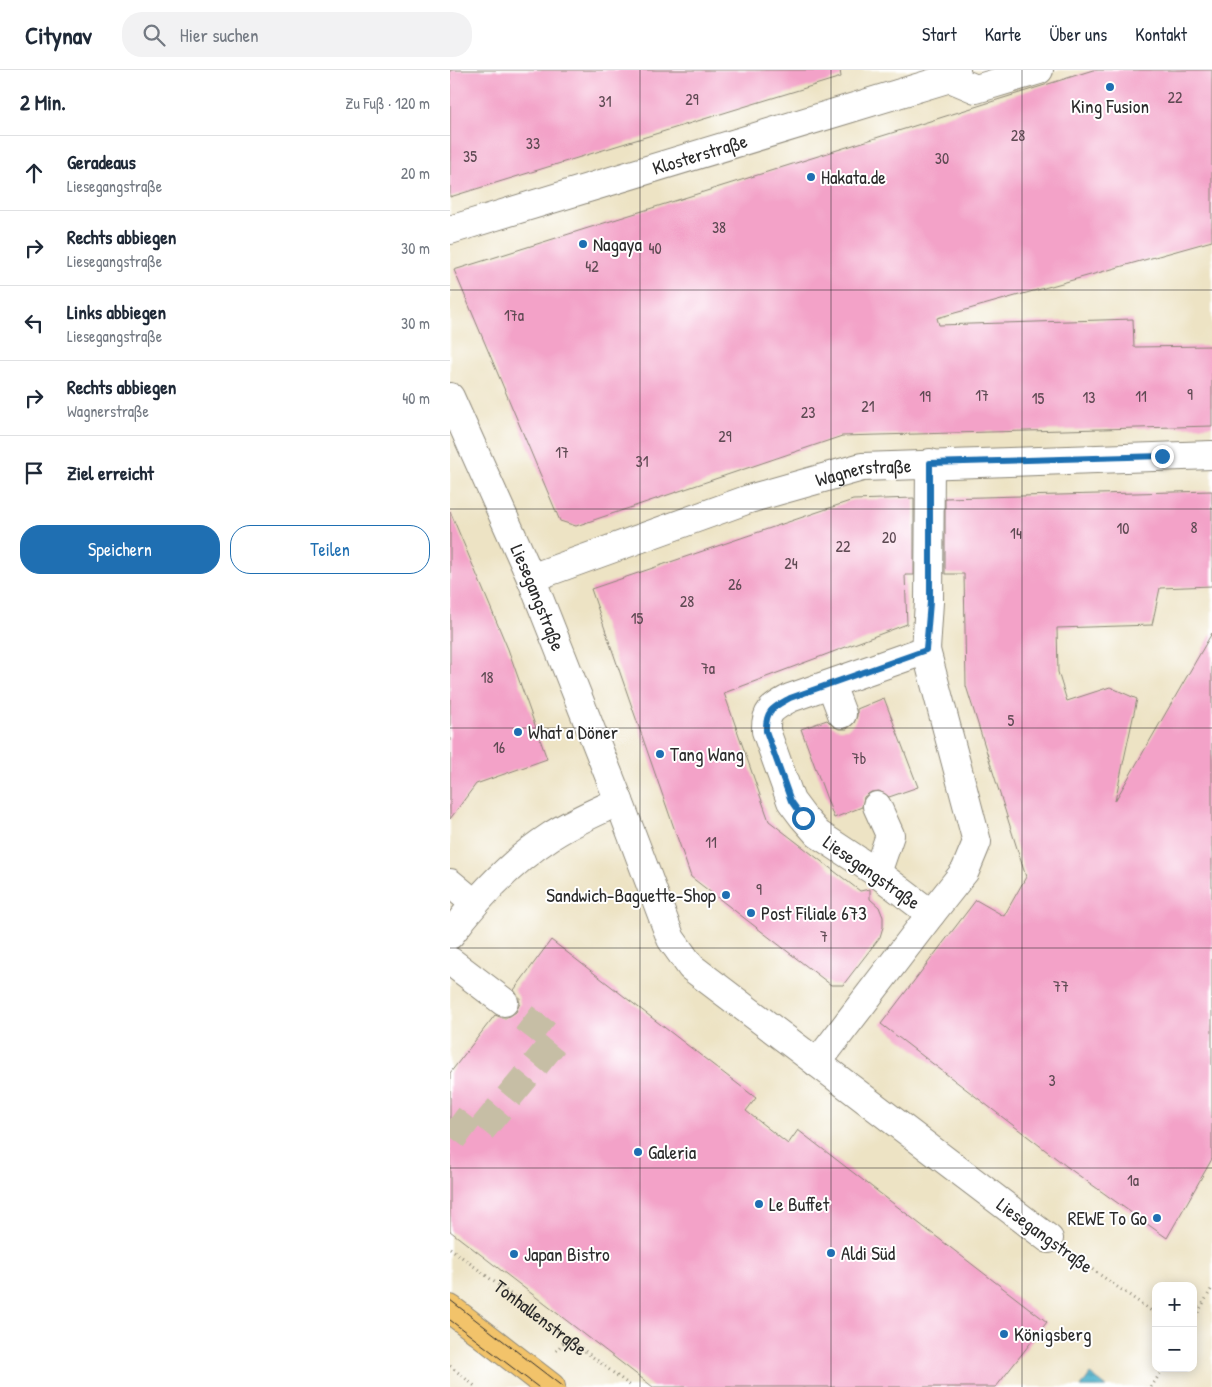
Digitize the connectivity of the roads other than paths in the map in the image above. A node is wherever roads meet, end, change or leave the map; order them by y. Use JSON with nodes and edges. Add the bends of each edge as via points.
{"nodes":[{"id":1,"x":1039,"y":70,"type":"edge"},
{"id":2,"x":953,"y":74,"type":"edge"},
{"id":3,"x":450,"y":230,"type":"edge"},
{"id":4,"x":450,"y":397,"type":"edge"},
{"id":5,"x":1212,"y":455,"type":"edge"},
{"id":6,"x":930,"y":463,"type":"junction"},
{"id":7,"x":531,"y":578,"type":"junction"},
{"id":8,"x":926,"y":650,"type":"junction"},
{"id":9,"x":830,"y":685,"type":"junction"},
{"id":10,"x":842,"y":714,"type":"dead end"},
{"id":11,"x":619,"y":801,"type":"junction"},
{"id":12,"x":877,"y":806,"type":"dead end"},
{"id":13,"x":877,"y":873,"type":"junction"},
{"id":14,"x":450,"y":883,"type":"edge"},
{"id":15,"x":474,"y":903,"type":"junction"},
{"id":16,"x":931,"y":914,"type":"junction"},
{"id":17,"x":450,"y":936,"type":"edge"},
{"id":18,"x":450,"y":961,"type":"edge"},
{"id":19,"x":504,"y":1002,"type":"tunnel mouth"},
{"id":20,"x":817,"y":1063,"type":"junction"},
{"id":21,"x":1049,"y":1239,"type":"road end"},
{"id":22,"x":450,"y":1309,"type":"edge"},
{"id":23,"x":551,"y":1387,"type":"edge"}],
"edges":[{"from":1,"to":2,"type":"street","name":"Klosterstraße","via":[[976,89]]},
{"from":2,"to":3,"type":"street","name":"Klosterstraße"},
{"from":4,"to":7,"type":"street","name":"Liesegangstraße"},
{"from":5,"to":6,"type":"street","name":"Wagnerstraße"},
{"from":6,"to":7,"type":"street","name":"Wagnerstraße","via":[[862,467],[749,499]]},
{"from":6,"to":8,"type":"street","name":"Liesegangstraße","via":[[930,602]]},
{"from":7,"to":11,"type":"street","name":"Liesegangstraße"},
{"from":8,"to":9,"type":"street","name":"Liesegangstraße"},
{"from":8,"to":16,"type":"street","name":"Liesegangstraße","via":[[977,842],[965,871]]},
{"from":9,"to":10,"type":"street"},
{"from":9,"to":13,"type":"street","name":"Liesegangstraße","via":[[790,698],[772,708],[765,719],[766,731],[791,801],[803,818],[818,834]]},
{"from":11,"to":15,"type":"street","via":[[551,836],[504,873]]},
{"from":11,"to":20,"type":"street","name":"Liesegangstraße","via":[[671,939],[686,960]]},
{"from":12,"to":13,"type":"street","via":[[890,836]]},
{"from":13,"to":16,"type":"street","name":"Liesegangstraße"},
{"from":14,"to":15,"type":"street"},
{"from":15,"to":17,"type":"street"},
{"from":16,"to":20,"type":"street","name":"Liesegangstraße"},
{"from":18,"to":19,"type":"street"},
{"from":20,"to":21,"type":"street","name":"Liesegangstraße"},
{"from":22,"to":23,"type":"main road"}]}
